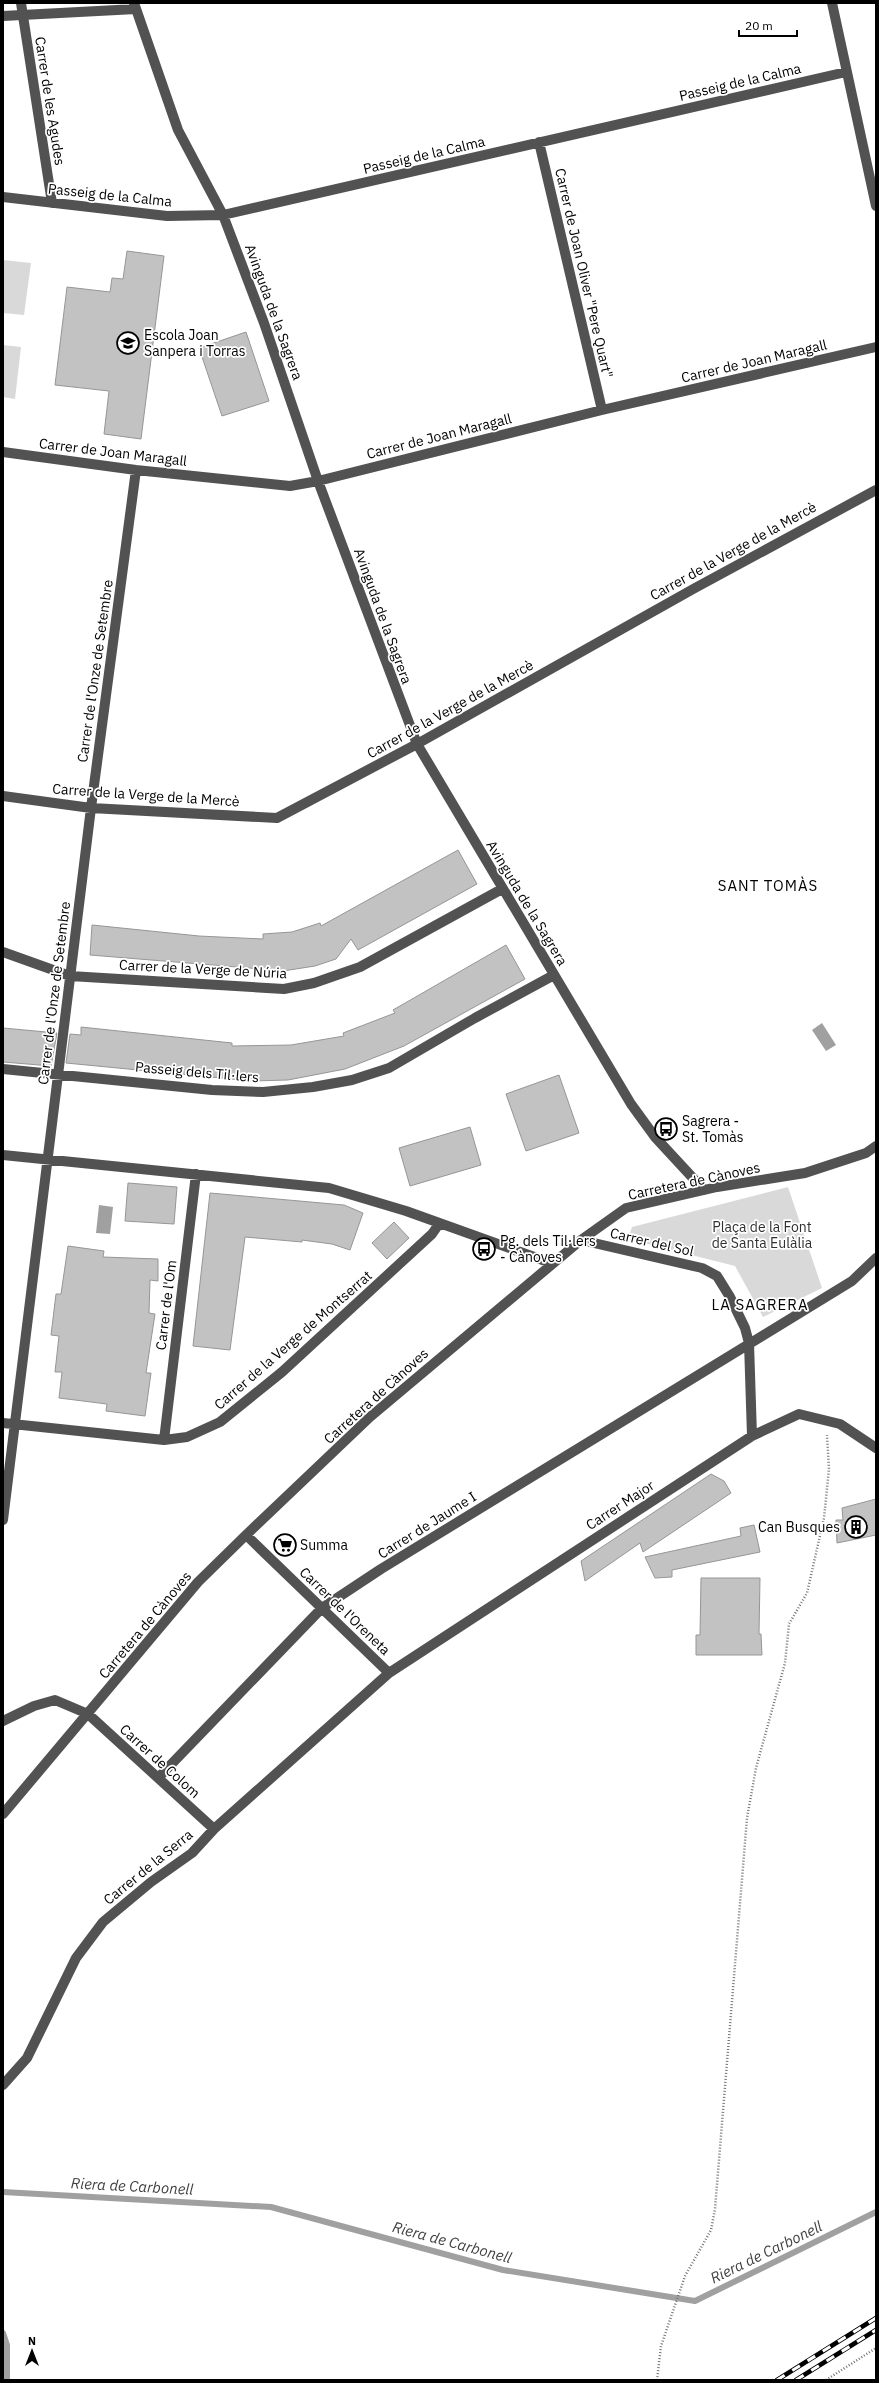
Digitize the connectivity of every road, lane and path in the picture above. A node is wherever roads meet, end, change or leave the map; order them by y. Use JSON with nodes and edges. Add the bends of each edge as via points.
{"nodes":[{"id":1,"x":21,"y":3,"type":"edge"},
{"id":2,"x":832,"y":3,"type":"edge"},
{"id":3,"x":135,"y":6,"type":"edge"},
{"id":4,"x":22,"y":15,"type":"junction"},
{"id":5,"x":3,"y":16,"type":"edge"},
{"id":6,"x":846,"y":72,"type":"junction"},
{"id":7,"x":539,"y":142,"type":"junction"},
{"id":8,"x":3,"y":197,"type":"edge"},
{"id":9,"x":52,"y":203,"type":"junction"},
{"id":10,"x":876,"y":206,"type":"edge"},
{"id":11,"x":223,"y":215,"type":"junction"},
{"id":12,"x":876,"y":347,"type":"edge"},
{"id":13,"x":602,"y":410,"type":"junction"},
{"id":14,"x":3,"y":455,"type":"edge"},
{"id":15,"x":136,"y":470,"type":"junction"},
{"id":16,"x":318,"y":481,"type":"junction"},
{"id":17,"x":876,"y":490,"type":"edge"},
{"id":18,"x":417,"y":744,"type":"junction"},
{"id":19,"x":3,"y":796,"type":"edge"},
{"id":20,"x":91,"y":808,"type":"junction"},
{"id":21,"x":502,"y":889,"type":"junction"},
{"id":22,"x":3,"y":952,"type":"edge"},
{"id":23,"x":70,"y":976,"type":"junction"},
{"id":24,"x":554,"y":976,"type":"junction"},
{"id":25,"x":3,"y":1069,"type":"edge"},
{"id":26,"x":58,"y":1073,"type":"junction"},
{"id":27,"x":876,"y":1146,"type":"edge"},
{"id":28,"x":3,"y":1155,"type":"edge"},
{"id":29,"x":48,"y":1159,"type":"junction"},
{"id":30,"x":196,"y":1174,"type":"junction"},
{"id":31,"x":704,"y":1190,"type":"junction"},
{"id":32,"x":439,"y":1224,"type":"junction"},
{"id":33,"x":581,"y":1240,"type":"junction"},
{"id":34,"x":876,"y":1258,"type":"edge"},
{"id":35,"x":551,"y":1263,"type":"junction"},
{"id":36,"x":749,"y":1343,"type":"junction"},
{"id":37,"x":826,"y":1420,"type":"junction"},
{"id":38,"x":3,"y":1423,"type":"edge"},
{"id":39,"x":14,"y":1424,"type":"junction"},
{"id":40,"x":752,"y":1436,"type":"junction"},
{"id":41,"x":164,"y":1440,"type":"junction"},
{"id":42,"x":876,"y":1448,"type":"edge"},
{"id":43,"x":3,"y":1520,"type":"edge"},
{"id":44,"x":246,"y":1535,"type":"junction"},
{"id":45,"x":322,"y":1608,"type":"junction"},
{"id":46,"x":389,"y":1673,"type":"junction"},
{"id":47,"x":88,"y":1714,"type":"junction"},
{"id":48,"x":3,"y":1721,"type":"edge"},
{"id":49,"x":158,"y":1778,"type":"junction"},
{"id":50,"x":3,"y":1814,"type":"edge"},
{"id":51,"x":214,"y":1828,"type":"junction"},
{"id":52,"x":3,"y":2085,"type":"edge"},
{"id":53,"x":876,"y":2348,"type":"edge"},
{"id":54,"x":657,"y":2380,"type":"edge"},
{"id":55,"x":826,"y":2380,"type":"edge"}],
"edges":[{"from":1,"to":4,"type":"street","name":"Carrer de les Agudes"},
{"from":2,"to":6,"type":"street"},
{"from":3,"to":4,"type":"street"},
{"from":3,"to":11,"type":"street","name":"Avinguda de la Sagrera","via":[[178,130]]},
{"from":4,"to":5,"type":"street"},
{"from":4,"to":9,"type":"street","name":"Carrer de les Agudes"},
{"from":6,"to":7,"type":"street","name":"Passeig de la Calma"},
{"from":6,"to":10,"type":"street"},
{"from":7,"to":11,"type":"street","name":"Passeig de la Calma"},
{"from":7,"to":13,"type":"street","name":"Carrer de Joan Oliver \"Pere Quart\""},
{"from":8,"to":9,"type":"street","name":"Passeig de la Calma"},
{"from":9,"to":11,"type":"street","name":"Passeig de la Calma","via":[[167,216]]},
{"from":11,"to":16,"type":"street","name":"Avinguda de la Sagrera","via":[[264,323]]},
{"from":12,"to":13,"type":"street","name":"Carrer de Joan Maragall"},
{"from":13,"to":16,"type":"street","name":"Carrer de Joan Maragall"},
{"from":14,"to":15,"type":"street","name":"Carrer de Joan Maragall"},
{"from":15,"to":16,"type":"street","name":"Carrer de Joan Maragall","via":[[290,486]]},
{"from":15,"to":20,"type":"street","name":"Carrer de l'Onze de Setembre"},
{"from":16,"to":18,"type":"street","name":"Avinguda de la Sagrera"},
{"from":17,"to":18,"type":"street","name":"Carrer de la Verge de la Mercè"},
{"from":18,"to":20,"type":"street","name":"Carrer de la Verge de la Mercè","via":[[277,818]]},
{"from":18,"to":21,"type":"street","name":"Avinguda de la Sagrera"},
{"from":19,"to":20,"type":"street","name":"Carrer de la Verge de la Mercè"},
{"from":20,"to":23,"type":"street","name":"Carrer de l'Onze de Setembre"},
{"from":21,"to":23,"type":"street","name":"Carrer de la Verge de Núria","via":[[360,967],[314,983],[284,989]]},
{"from":21,"to":24,"type":"street","name":"Avinguda de la Sagrera"},
{"from":22,"to":23,"type":"street","name":"Carrer de la Verge de Núria"},
{"from":23,"to":26,"type":"street","name":"Carrer de l'Onze de Setembre"},
{"from":24,"to":26,"type":"street","name":"Passeig dels Til·lers","via":[[389,1068],[352,1080],[263,1092],[212,1090]]},
{"from":24,"to":31,"type":"street","name":"Avinguda de la Sagrera","via":[[631,1104],[655,1137]]},
{"from":25,"to":26,"type":"street","name":"Passeig dels Til·lers"},
{"from":26,"to":29,"type":"street","name":"Carrer de l'Onze de Setembre"},
{"from":27,"to":31,"type":"street","name":"Carretera de Cànoves","via":[[866,1153],[804,1173]]},
{"from":28,"to":29,"type":"street"},
{"from":29,"to":30,"type":"street"},
{"from":29,"to":39,"type":"street","name":"Carrer de l'Onze de Setembre"},
{"from":30,"to":32,"type":"street","via":[[329,1188],[406,1211]]},
{"from":30,"to":41,"type":"street","name":"Carrer de l'Om"},
{"from":31,"to":33,"type":"street","name":"Carretera de Cànoves","via":[[626,1208]]},
{"from":32,"to":35,"type":"street"},
{"from":32,"to":41,"type":"street","name":"Carrer de la Verge de Montserrat","via":[[432,1234],[348,1313],[282,1372],[220,1422],[187,1437]]},
{"from":33,"to":35,"type":"street","name":"Carretera de Cànoves"},
{"from":33,"to":36,"type":"street","name":"Carrer del Sol","via":[[702,1268],[717,1276],[745,1328]]},
{"from":34,"to":36,"type":"street","name":"Carrer de Jaume I","via":[[852,1281]]},
{"from":35,"to":44,"type":"street","name":"Carretera de Cànoves","via":[[370,1417]]},
{"from":36,"to":40,"type":"street","name":"Carrer del Sol"},
{"from":36,"to":45,"type":"street","name":"Carrer de Jaume I"},
{"from":37,"to":40,"type":"street","name":"Carrer Major","via":[[799,1414]]},
{"from":37,"to":42,"type":"street","name":"Carrer Major","via":[[840,1424]]},
{"from":37,"to":54,"type":"path","via":[[829,1469],[824,1518],[807,1593],[789,1624],[784,1663],[756,1768],[747,1818],[715,2209],[710,2230],[685,2276],[661,2346]]},
{"from":38,"to":39,"type":"street","name":"Carrer de la Verge de Montserrat"},
{"from":39,"to":41,"type":"street","name":"Carrer de la Verge de Montserrat"},
{"from":39,"to":43,"type":"street","name":"Carrer de l'Onze de Setembre"},
{"from":40,"to":46,"type":"street","name":"Carrer Major"},
{"from":44,"to":45,"type":"street","name":"Carrer de l'Oreneta"},
{"from":44,"to":47,"type":"street","name":"Carretera de Cànoves","via":[[198,1582]]},
{"from":45,"to":46,"type":"street","name":"Carrer de l'Oreneta"},
{"from":45,"to":49,"type":"street","name":"Carrer de Jaume I"},
{"from":46,"to":51,"type":"street","name":"Carrer de la Serra"},
{"from":47,"to":48,"type":"street","name":"Carrer de Colom","via":[[55,1700],[34,1706]]},
{"from":47,"to":49,"type":"street","name":"Carrer de Colom"},
{"from":47,"to":50,"type":"street","name":"Carretera de Cànoves"},
{"from":49,"to":51,"type":"street","name":"Carrer de Colom"},
{"from":51,"to":52,"type":"street","name":"Carrer de la Serra","via":[[192,1853],[151,1882],[103,1922],[76,1958],[27,2058]]},
{"from":53,"to":55,"type":"path"}]}
